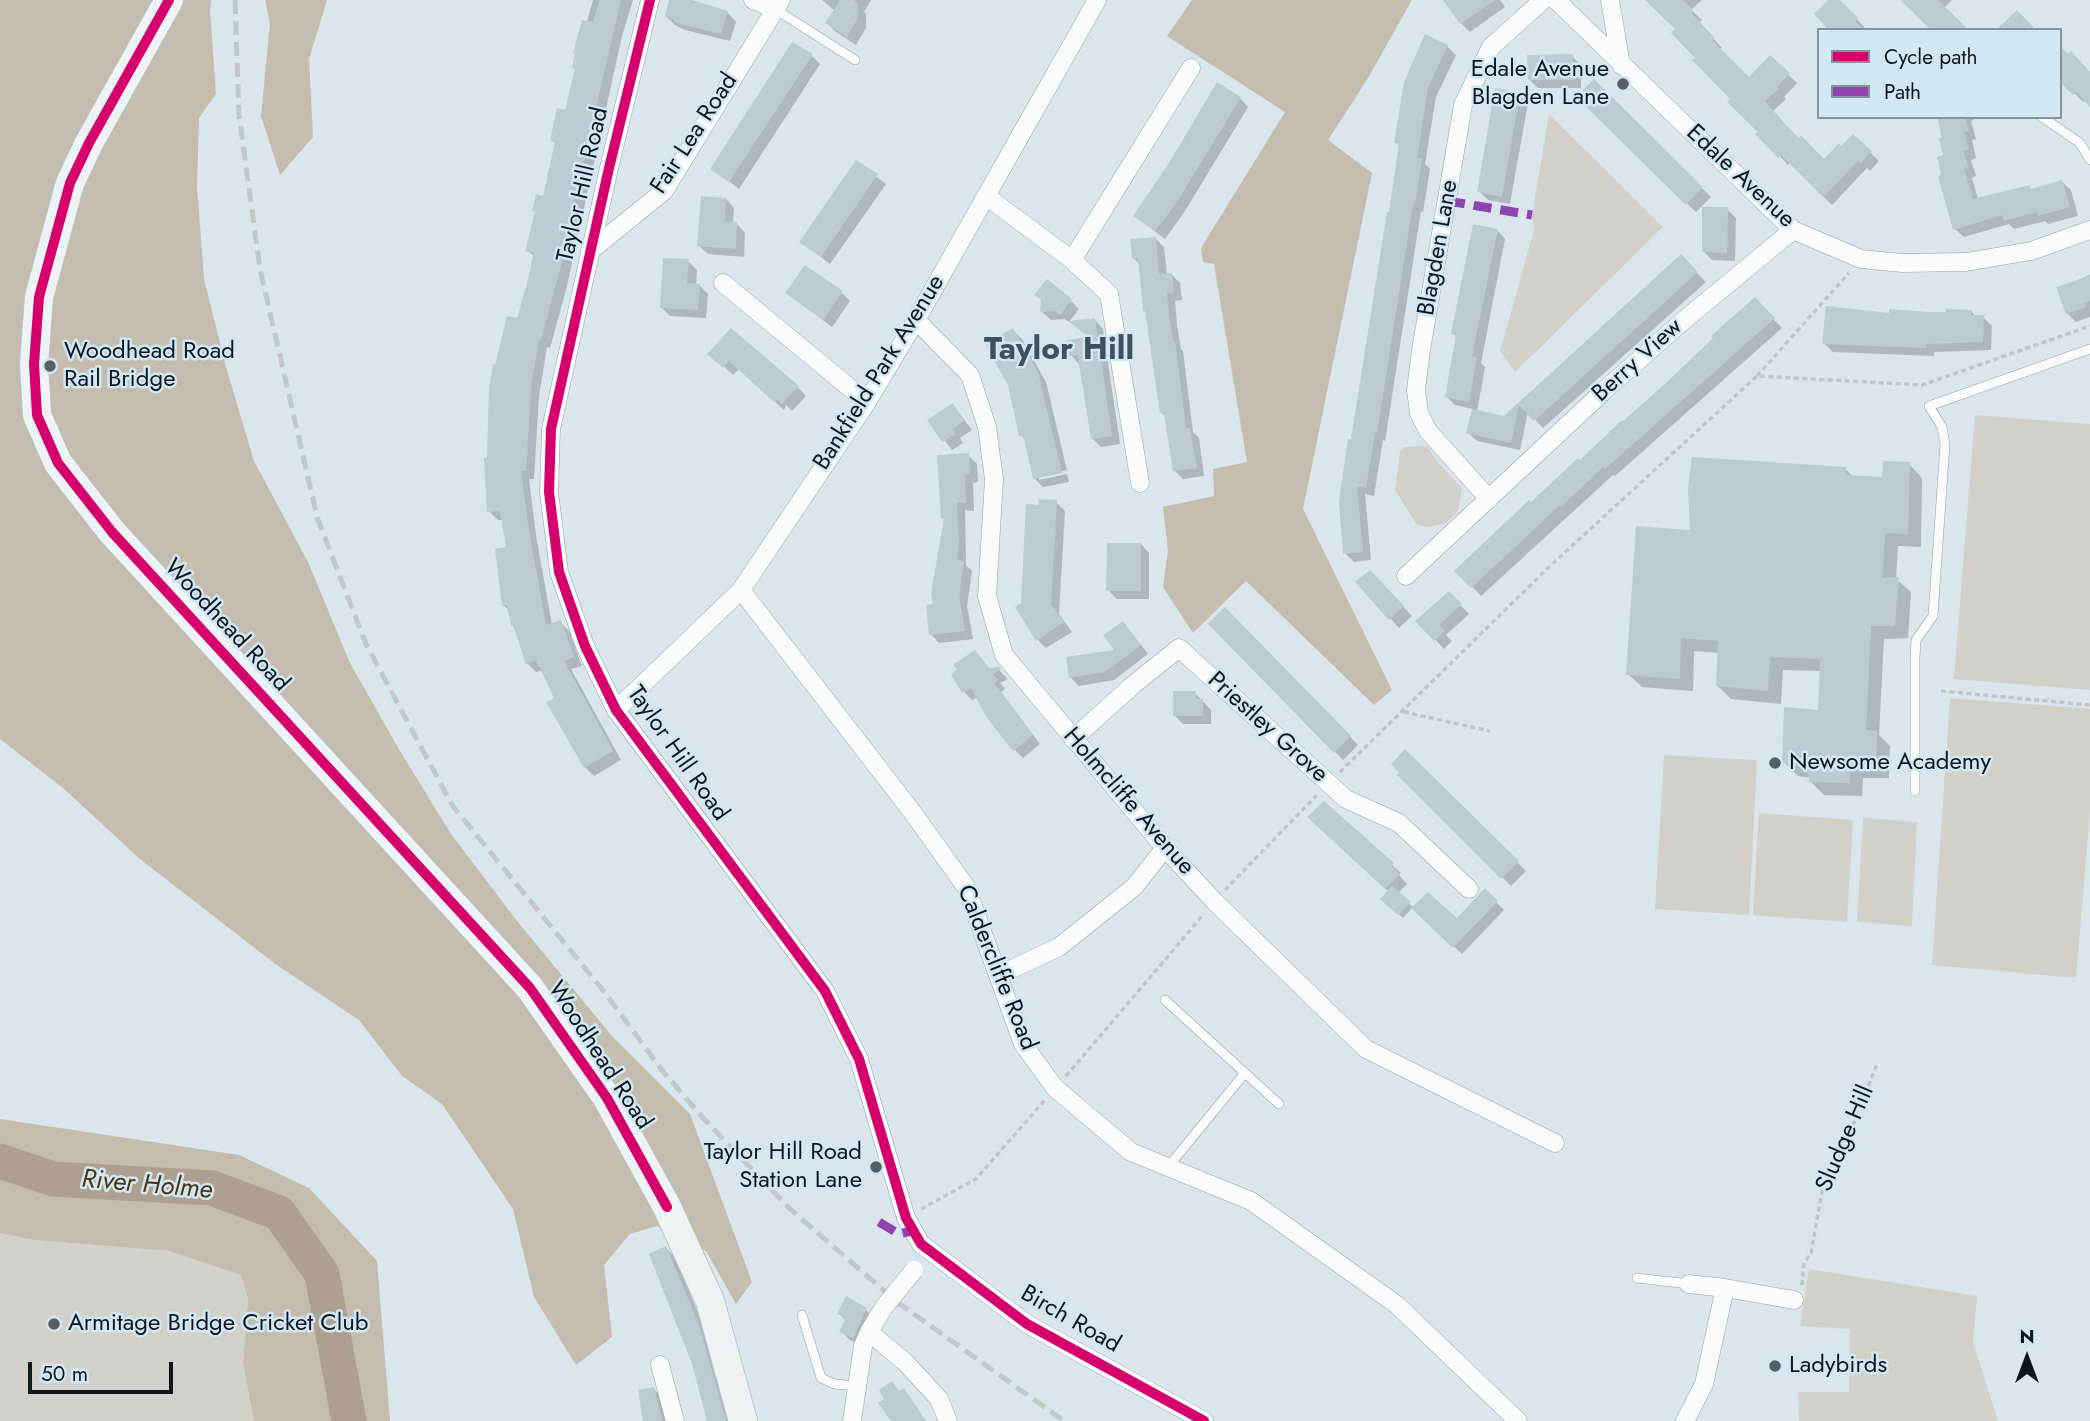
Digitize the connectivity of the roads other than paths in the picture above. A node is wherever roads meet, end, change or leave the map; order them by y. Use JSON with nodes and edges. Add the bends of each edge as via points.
{"nodes":[{"id":1,"x":169,"y":0,"type":"edge"},
{"id":2,"x":650,"y":0,"type":"edge"},
{"id":3,"x":753,"y":0,"type":"edge"},
{"id":4,"x":1097,"y":0,"type":"edge"},
{"id":5,"x":1543,"y":0,"type":"edge"},
{"id":6,"x":1556,"y":0,"type":"edge"},
{"id":7,"x":1610,"y":0,"type":"edge"},
{"id":8,"x":778,"y":4,"type":"edge"},
{"id":9,"x":855,"y":60,"type":"dead end"},
{"id":10,"x":1621,"y":65,"type":"junction"},
{"id":11,"x":1191,"y":68,"type":"dead end"},
{"id":12,"x":2045,"y":119,"type":"edge"},
{"id":13,"x":2090,"y":160,"type":"edge"},
{"id":14,"x":986,"y":196,"type":"junction"},
{"id":15,"x":1793,"y":230,"type":"junction"},
{"id":16,"x":2090,"y":230,"type":"edge"},
{"id":17,"x":590,"y":251,"type":"junction"},
{"id":18,"x":1072,"y":260,"type":"junction"},
{"id":19,"x":723,"y":283,"type":"dead end"},
{"id":20,"x":916,"y":320,"type":"junction"},
{"id":21,"x":2090,"y":349,"type":"edge"},
{"id":22,"x":867,"y":401,"type":"junction"},
{"id":23,"x":1140,"y":483,"type":"dead end"},
{"id":24,"x":1489,"y":499,"type":"junction"},
{"id":25,"x":1406,"y":576,"type":"dead end"},
{"id":26,"x":741,"y":590,"type":"junction"},
{"id":27,"x":615,"y":710,"type":"junction"},
{"id":28,"x":1073,"y":739,"type":"junction"},
{"id":29,"x":1915,"y":791,"type":"dead end"},
{"id":30,"x":1165,"y":848,"type":"junction"},
{"id":31,"x":1469,"y":889,"type":"dead end"},
{"id":32,"x":999,"y":975,"type":"junction"},
{"id":33,"x":1165,"y":1000,"type":"dead end"},
{"id":34,"x":1245,"y":1073,"type":"junction"},
{"id":35,"x":1279,"y":1104,"type":"dead end"},
{"id":36,"x":1555,"y":1143,"type":"dead end"},
{"id":37,"x":1168,"y":1167,"type":"junction"},
{"id":38,"x":921,"y":1244,"type":"junction"},
{"id":39,"x":1637,"y":1278,"type":"dead end"},
{"id":40,"x":1689,"y":1284,"type":"joint"},
{"id":41,"x":1726,"y":1288,"type":"junction"},
{"id":42,"x":1796,"y":1296,"type":"road end"},
{"id":43,"x":802,"y":1315,"type":"dead end"},
{"id":44,"x":869,"y":1332,"type":"junction"},
{"id":45,"x":660,"y":1364,"type":"dead end"},
{"id":46,"x":858,"y":1386,"type":"junction"},
{"id":47,"x":675,"y":1421,"type":"edge"},
{"id":48,"x":743,"y":1421,"type":"edge"},
{"id":49,"x":852,"y":1421,"type":"edge"},
{"id":50,"x":948,"y":1421,"type":"edge"},
{"id":51,"x":1204,"y":1421,"type":"edge"},
{"id":52,"x":1518,"y":1421,"type":"edge"},
{"id":53,"x":1685,"y":1421,"type":"edge"}],
"edges":[{"from":1,"to":48,"type":"main road","name":"Woodhead Road","via":[[70,183],[39,297],[34,364],[37,415],[58,463],[112,532],[530,988],[607,1098],[667,1207],[710,1301]]},
{"from":2,"to":17,"type":"street","name":"Taylor Hill Road"},
{"from":3,"to":8,"type":"street"},
{"from":4,"to":14,"type":"street","name":"Bankfield Park Avenue"},
{"from":5,"to":24,"type":"street","name":"Blagden Lane","via":[[1491,47],[1463,105],[1416,390],[1427,431]]},
{"from":6,"to":10,"type":"street","name":"Edale Avenue"},
{"from":7,"to":10,"type":"street"},
{"from":8,"to":9,"type":"lane"},
{"from":8,"to":17,"type":"street","name":"Fair Lea Road","via":[[664,191]]},
{"from":10,"to":15,"type":"street","name":"Edale Avenue"},
{"from":11,"to":18,"type":"street","via":[[1166,92]]},
{"from":12,"to":13,"type":"lane","via":[[2080,143]]},
{"from":14,"to":18,"type":"street"},
{"from":14,"to":20,"type":"street","name":"Bankfield Park Avenue"},
{"from":15,"to":16,"type":"street","name":"Edale Avenue","via":[[1861,259],[1902,263],[1966,262],[2031,251]]},
{"from":15,"to":24,"type":"street","name":"Berry View","via":[[1606,389]]},
{"from":17,"to":27,"type":"street","name":"Taylor Hill Road","via":[[551,429],[549,492],[559,572],[585,646]]},
{"from":18,"to":23,"type":"street","via":[[1103,286],[1112,304]]},
{"from":19,"to":22,"type":"street"},
{"from":20,"to":22,"type":"street","name":"Bankfield Park Avenue"},
{"from":20,"to":28,"type":"street","name":"Holmcliffe Avenue","via":[[970,375],[987,427],[994,479],[987,596],[1004,655]]},
{"from":21,"to":29,"type":"lane","via":[[1929,406],[1942,427],[1945,444],[1933,616],[1916,640]]},
{"from":22,"to":26,"type":"street","name":"Bankfield Park Avenue"},
{"from":24,"to":25,"type":"street","name":"Berry View"},
{"from":26,"to":27,"type":"street","name":"Bankfield Park Avenue"},
{"from":26,"to":32,"type":"street","name":"Caldercliffe Road","via":[[966,887]]},
{"from":27,"to":38,"type":"street","name":"Taylor Hill Road","via":[[825,990],[859,1059],[906,1218]]},
{"from":28,"to":30,"type":"street","name":"Holmcliffe Avenue"},
{"from":28,"to":31,"type":"street","name":"Priestley Grove","via":[[1179,648],[1346,799],[1399,823]]},
{"from":30,"to":32,"type":"street","via":[[1134,887],[1059,947]]},
{"from":30,"to":36,"type":"street","name":"Holmcliffe Avenue","via":[[1366,1049]]},
{"from":32,"to":37,"type":"street","name":"Caldercliffe Road","via":[[1023,1044],[1055,1088],[1131,1152]]},
{"from":33,"to":34,"type":"lane"},
{"from":34,"to":35,"type":"lane"},
{"from":34,"to":37,"type":"lane"},
{"from":37,"to":52,"type":"street","name":"Caldercliffe Road","via":[[1251,1201],[1397,1305]]},
{"from":38,"to":44,"type":"street","bridge":true,"via":[[914,1270]]},
{"from":38,"to":51,"type":"street","name":"Birch Road","via":[[1027,1324]]},
{"from":39,"to":40,"type":"lane"},
{"from":40,"to":41,"type":"street"},
{"from":41,"to":42,"type":"street"},
{"from":41,"to":53,"type":"street","via":[[1704,1384]]},
{"from":43,"to":46,"type":"lane","via":[[821,1378]]},
{"from":44,"to":46,"type":"street"},
{"from":44,"to":50,"type":"street","via":[[939,1399]]},
{"from":45,"to":47,"type":"street"},
{"from":46,"to":49,"type":"street"}]}
